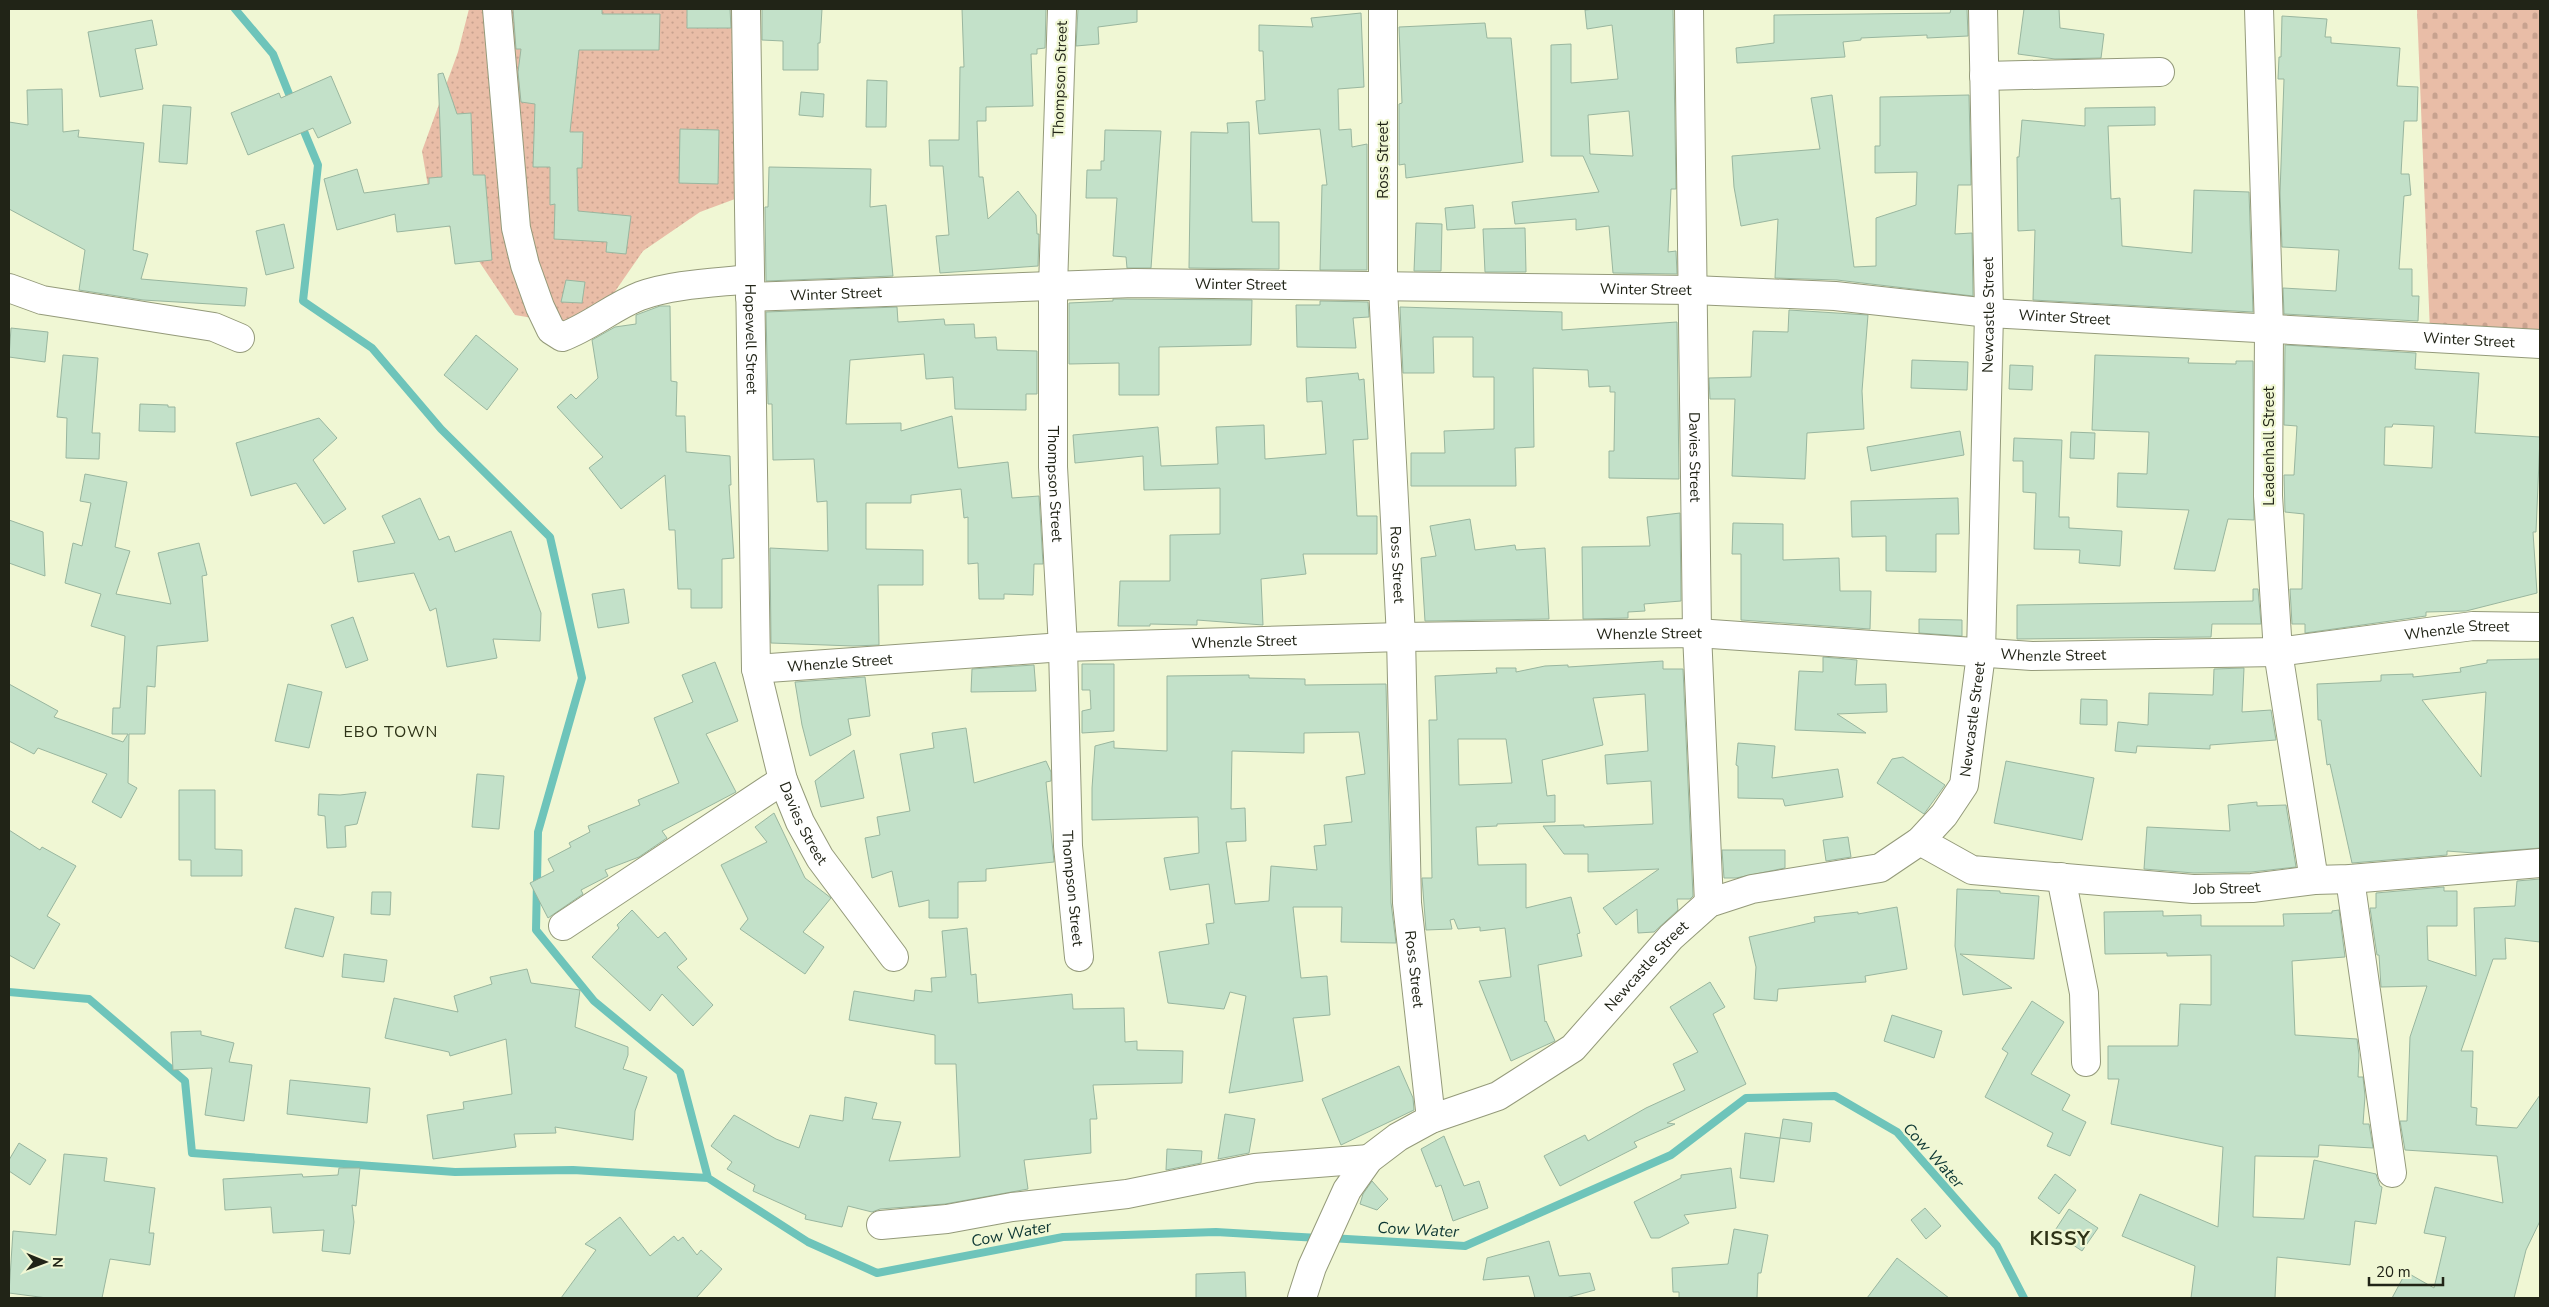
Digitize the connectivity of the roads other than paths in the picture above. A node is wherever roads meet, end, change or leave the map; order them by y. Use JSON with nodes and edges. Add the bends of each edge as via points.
{"nodes":[{"id":1,"x":497,"y":9,"type":"edge"},
{"id":2,"x":746,"y":9,"type":"edge"},
{"id":3,"x":1062,"y":9,"type":"edge"},
{"id":4,"x":1383,"y":9,"type":"edge"},
{"id":5,"x":1689,"y":9,"type":"edge"},
{"id":6,"x":1983,"y":9,"type":"edge"},
{"id":7,"x":2259,"y":9,"type":"edge"},
{"id":8,"x":2160,"y":72,"type":"dead end"},
{"id":9,"x":1984,"y":76,"type":"junction"},
{"id":10,"x":1053,"y":287,"type":"junction"},
{"id":11,"x":9,"y":288,"type":"edge"},
{"id":12,"x":750,"y":288,"type":"junction"},
{"id":13,"x":1383,"y":288,"type":"junction"},
{"id":14,"x":1693,"y":290,"type":"junction"},
{"id":15,"x":1989,"y":313,"type":"junction"},
{"id":16,"x":2270,"y":329,"type":"junction"},
{"id":17,"x":240,"y":338,"type":"dead end"},
{"id":18,"x":2540,"y":344,"type":"edge"},
{"id":19,"x":2540,"y":627,"type":"edge"},
{"id":20,"x":1697,"y":633,"type":"junction"},
{"id":21,"x":1401,"y":637,"type":"junction"},
{"id":22,"x":1063,"y":647,"type":"junction"},
{"id":23,"x":2278,"y":652,"type":"junction"},
{"id":24,"x":1981,"y":654,"type":"junction"},
{"id":25,"x":756,"y":669,"type":"junction"},
{"id":26,"x":783,"y":780,"type":"junction"},
{"id":27,"x":1920,"y":841,"type":"junction"},
{"id":28,"x":2540,"y":863,"type":"edge"},
{"id":29,"x":2061,"y":877,"type":"junction"},
{"id":30,"x":2314,"y":880,"type":"junction"},
{"id":31,"x":2350,"y":880,"type":"junction"},
{"id":32,"x":1709,"y":903,"type":"junction"},
{"id":33,"x":563,"y":926,"type":"dead end"},
{"id":34,"x":894,"y":957,"type":"dead end"},
{"id":35,"x":1079,"y":957,"type":"dead end"},
{"id":36,"x":2086,"y":1062,"type":"dead end"},
{"id":37,"x":1431,"y":1119,"type":"junction"},
{"id":38,"x":1369,"y":1159,"type":"junction"},
{"id":39,"x":2392,"y":1173,"type":"dead end"},
{"id":40,"x":882,"y":1225,"type":"dead end"},
{"id":41,"x":1302,"y":1298,"type":"edge"}],
"edges":[{"from":1,"to":12,"type":"street","name":"Winter Street","via":[[516,228],[525,265],[551,330],[562,337],[617,306],[663,290]]},
{"from":2,"to":12,"type":"street","name":"Hopewell Street"},
{"from":3,"to":10,"type":"street","name":"Thompson Street"},
{"from":4,"to":13,"type":"street","name":"Ross Street"},
{"from":5,"to":14,"type":"street","name":"Davies Street"},
{"from":6,"to":9,"type":"street","name":"Newcastle Street"},
{"from":7,"to":16,"type":"street","name":"Leadenhall Street"},
{"from":8,"to":9,"type":"street"},
{"from":9,"to":15,"type":"street","name":"Newcastle Street"},
{"from":10,"to":12,"type":"street","name":"Winter Street"},
{"from":10,"to":13,"type":"street","name":"Winter Street","via":[[1134,283]]},
{"from":10,"to":22,"type":"street","name":"Thompson Street","via":[[1053,467]]},
{"from":11,"to":17,"type":"street","via":[[42,300],[214,327]]},
{"from":12,"to":25,"type":"street","name":"Hopewell Street"},
{"from":13,"to":14,"type":"street","name":"Winter Street"},
{"from":13,"to":21,"type":"street","name":"Ross Street"},
{"from":14,"to":15,"type":"street","name":"Winter Street","via":[[1835,296]]},
{"from":14,"to":20,"type":"street","name":"Davies Street"},
{"from":15,"to":16,"type":"street","name":"Winter Street"},
{"from":15,"to":24,"type":"street","name":"Newcastle Street"},
{"from":16,"to":18,"type":"street","name":"Winter Street"},
{"from":16,"to":23,"type":"street","name":"Leadenhall Street","via":[[2268,496]]},
{"from":19,"to":23,"type":"street","name":"Whenzle Street","via":[[2473,626]]},
{"from":20,"to":21,"type":"street","name":"Whenzle Street"},
{"from":20,"to":24,"type":"street","name":"Whenzle Street"},
{"from":20,"to":32,"type":"street","name":"Davies Street"},
{"from":21,"to":22,"type":"street","name":"Whenzle Street"},
{"from":21,"to":37,"type":"street","name":"Ross Street","via":[[1408,903]]},
{"from":22,"to":25,"type":"street","name":"Whenzle Street"},
{"from":22,"to":35,"type":"street","name":"Thompson Street","via":[[1068,846]]},
{"from":23,"to":24,"type":"street","name":"Whenzle Street"},
{"from":23,"to":30,"type":"street","name":"Leadenhall Street"},
{"from":24,"to":27,"type":"street","name":"Newcastle Street","via":[[1964,785],[1944,815]]},
{"from":25,"to":26,"type":"street","name":"Davies Street"},
{"from":26,"to":33,"type":"street"},
{"from":26,"to":34,"type":"street","name":"Davies Street","via":[[800,822],[820,858]]},
{"from":27,"to":29,"type":"street","name":"Job Street","via":[[1972,870]]},
{"from":27,"to":32,"type":"street","name":"Newcastle Street","via":[[1880,868],[1752,889]]},
{"from":28,"to":31,"type":"street","name":"Job Street"},
{"from":29,"to":30,"type":"street","name":"Job Street","via":[[2193,889],[2252,888]]},
{"from":29,"to":36,"type":"street","via":[[2084,993]]},
{"from":30,"to":31,"type":"street","name":"Job Street"},
{"from":31,"to":39,"type":"street"},
{"from":32,"to":37,"type":"street","name":"Newcastle Street","via":[[1671,937],[1573,1048],[1498,1096]]},
{"from":37,"to":38,"type":"street","name":"Newcastle Street","via":[[1398,1137]]},
{"from":38,"to":40,"type":"street","via":[[1255,1168],[1127,1194]]},
{"from":38,"to":41,"type":"street","name":"Newcastle Street","via":[[1347,1190],[1312,1267]]}]}
